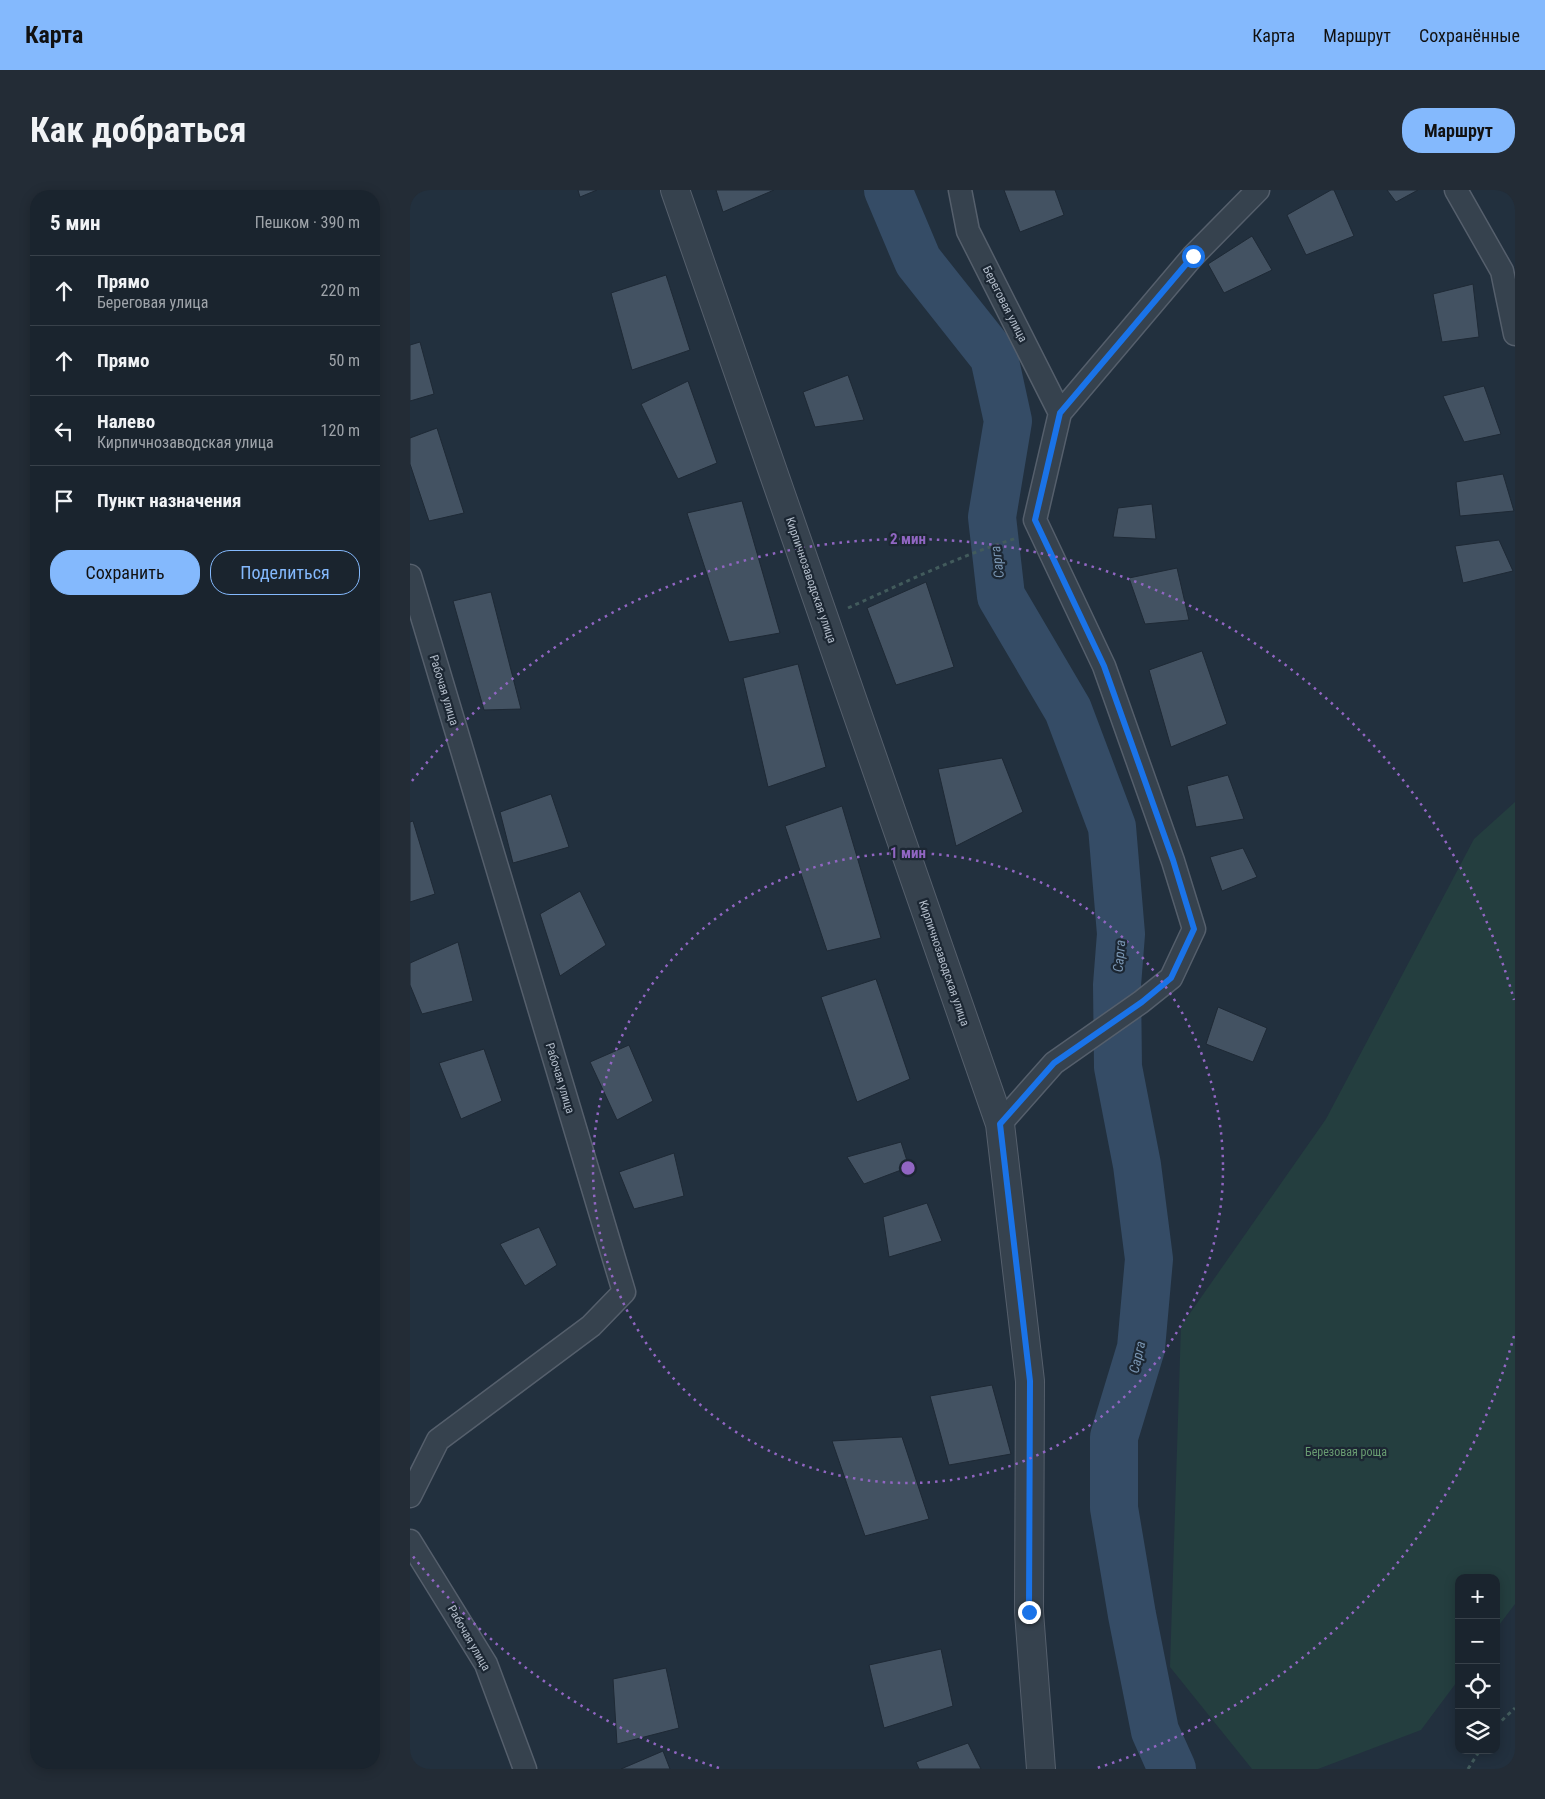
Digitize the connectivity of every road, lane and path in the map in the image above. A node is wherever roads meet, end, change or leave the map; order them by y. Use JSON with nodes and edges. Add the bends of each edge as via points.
{"nodes":[{"id":1,"x":675,"y":190,"type":"edge"},
{"id":2,"x":960,"y":190,"type":"edge"},
{"id":3,"x":1258,"y":190,"type":"edge"},
{"id":4,"x":1456,"y":190,"type":"edge"},
{"id":5,"x":1515,"y":334,"type":"edge"},
{"id":6,"x":1060,"y":413,"type":"junction"},
{"id":7,"x":1019,"y":538,"type":"dead end"},
{"id":8,"x":410,"y":576,"type":"edge"},
{"id":9,"x":824,"y":618,"type":"junction"},
{"id":10,"x":1000,"y":1124,"type":"junction"},
{"id":11,"x":410,"y":1496,"type":"edge"},
{"id":12,"x":410,"y":1541,"type":"edge"},
{"id":13,"x":1515,"y":1708,"type":"edge"},
{"id":14,"x":1500,"y":1722,"type":"edge"},
{"id":15,"x":1477,"y":1754,"type":"edge"},
{"id":16,"x":525,"y":1769,"type":"edge"},
{"id":17,"x":1041,"y":1769,"type":"edge"},
{"id":18,"x":1468,"y":1769,"type":"edge"}],
"edges":[{"from":1,"to":9,"type":"street","name":"Кирпичнозаводская улица"},
{"from":2,"to":6,"type":"street","name":"Береговая улица","via":[[968,231]]},
{"from":3,"to":6,"type":"street","via":[[1193,256]]},
{"from":4,"to":5,"type":"street","via":[[1502,271]]},
{"from":6,"to":10,"type":"street","via":[[1035,520],[1104,666],[1194,929],[1171,978],[1054,1063]]},
{"from":7,"to":9,"type":"path","via":[[981,549]]},
{"from":8,"to":11,"type":"street","name":"Рабочая улица","via":[[624,1292],[591,1326],[438,1440]]},
{"from":9,"to":10,"type":"street","name":"Кирпичнозаводская улица"},
{"from":10,"to":17,"type":"street","name":"Кирпичнозаводская улица","via":[[1030,1381],[1029,1612]]},
{"from":12,"to":16,"type":"street","name":"Рабочая улица","via":[[486,1664]]},
{"from":13,"to":14,"type":"path"},
{"from":15,"to":18,"type":"path"}]}
